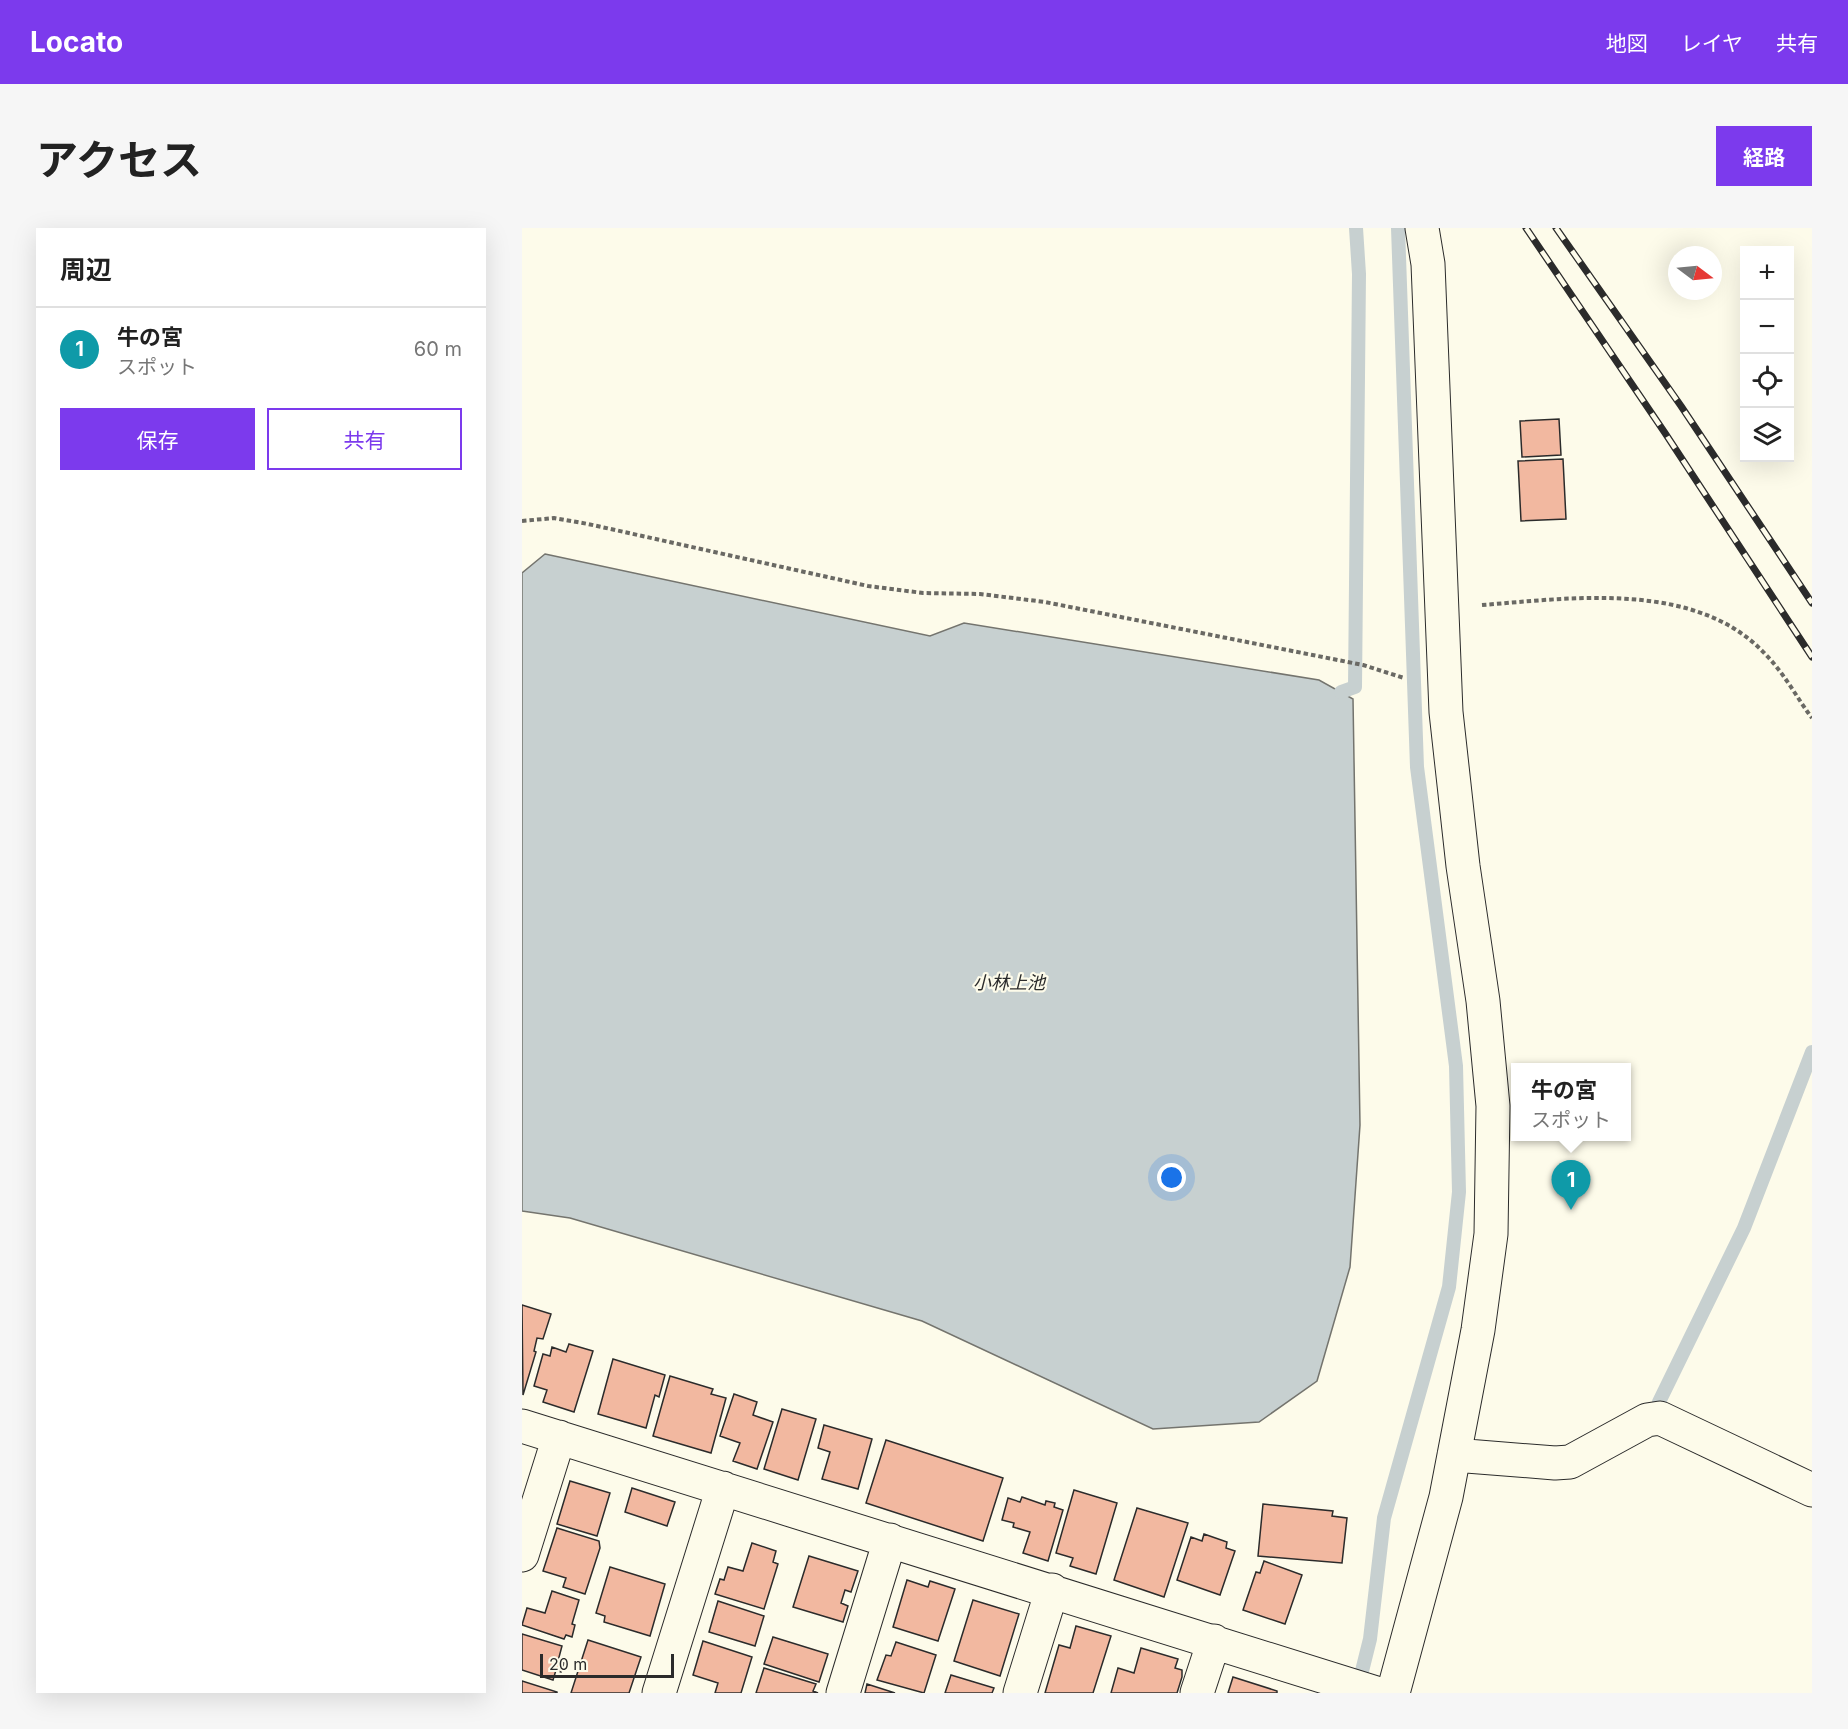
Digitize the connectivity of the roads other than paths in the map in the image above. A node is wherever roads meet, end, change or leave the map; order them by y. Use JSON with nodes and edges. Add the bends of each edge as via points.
{"nodes":[{"id":1,"x":1422,"y":228,"type":"edge"},
{"id":2,"x":522,"y":1425,"type":"edge"},
{"id":3,"x":559,"y":1437,"type":"junction"},
{"id":4,"x":1454,"y":1455,"type":"junction"},
{"id":5,"x":723,"y":1488,"type":"junction"},
{"id":6,"x":1812,"y":1491,"type":"edge"},
{"id":7,"x":890,"y":1540,"type":"junction"},
{"id":8,"x":522,"y":1555,"type":"edge"},
{"id":9,"x":1052,"y":1590,"type":"junction"},
{"id":10,"x":1214,"y":1641,"type":"junction"},
{"id":11,"x":1373,"y":1690,"type":"edge"},
{"id":12,"x":659,"y":1693,"type":"edge"},
{"id":13,"x":843,"y":1693,"type":"edge"},
{"id":14,"x":1020,"y":1693,"type":"edge"},
{"id":15,"x":1197,"y":1693,"type":"edge"}],
"edges":[{"from":1,"to":4,"type":"street","via":[[1428,264],[1448,723],[1493,1106],[1491,1234],[1478,1330]]},
{"from":2,"to":3,"type":"street"},
{"from":3,"to":5,"type":"street"},
{"from":3,"to":8,"type":"street"},
{"from":4,"to":6,"type":"street","via":[[1570,1461],[1647,1420],[1660,1418]]},
{"from":4,"to":11,"type":"street","via":[[1446,1497]]},
{"from":5,"to":7,"type":"street"},
{"from":5,"to":12,"type":"street"},
{"from":7,"to":9,"type":"street"},
{"from":7,"to":13,"type":"street"},
{"from":9,"to":10,"type":"street"},
{"from":9,"to":14,"type":"street"},
{"from":10,"to":11,"type":"street"},
{"from":10,"to":15,"type":"street"}]}
